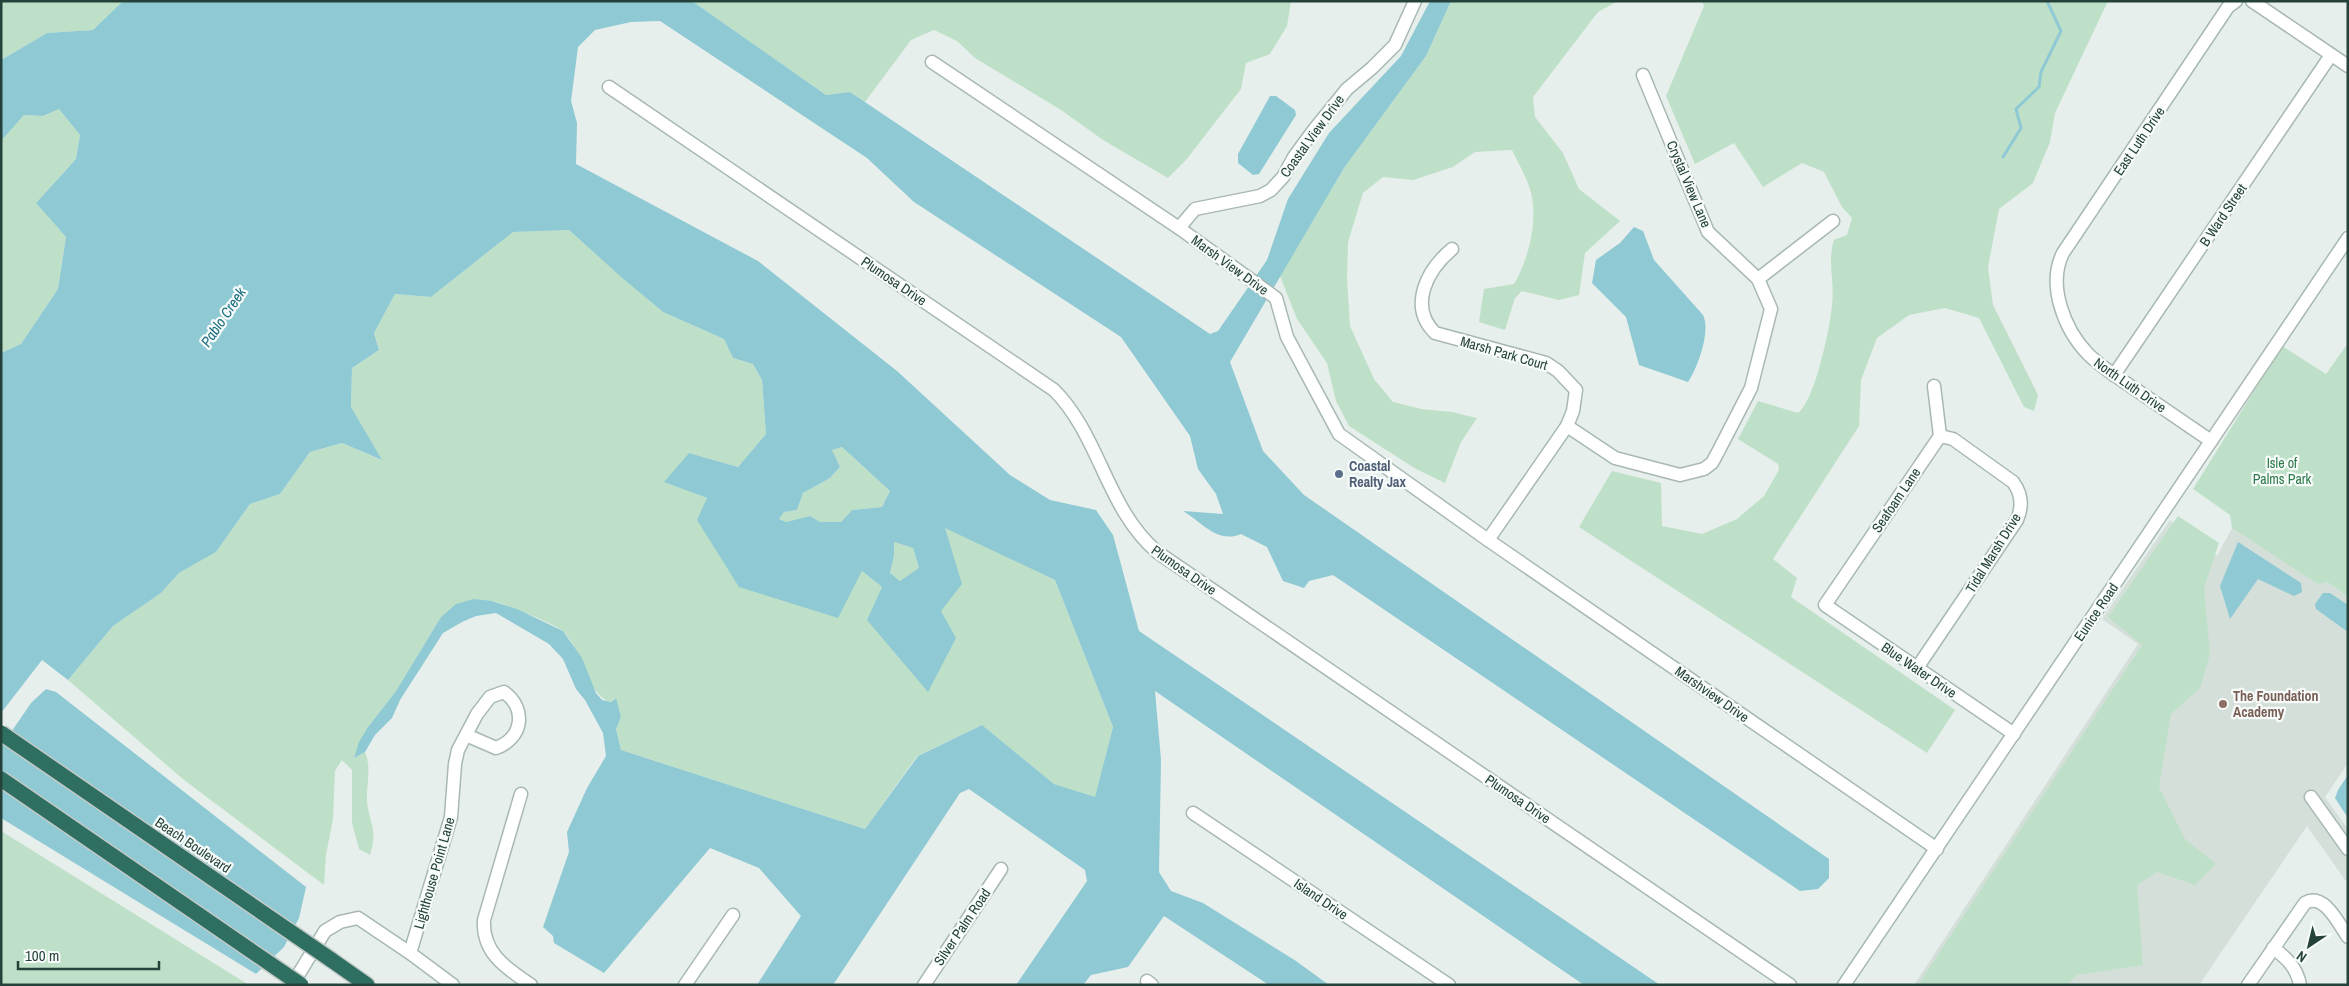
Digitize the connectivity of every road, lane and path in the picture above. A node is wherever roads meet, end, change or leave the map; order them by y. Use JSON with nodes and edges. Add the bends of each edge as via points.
{"nodes":[{"id":1,"x":1415,"y":1,"type":"edge"},
{"id":2,"x":2236,"y":1,"type":"edge"},
{"id":3,"x":2252,"y":1,"type":"edge"},
{"id":4,"x":2331,"y":55,"type":"junction"},
{"id":5,"x":932,"y":62,"type":"dead end"},
{"id":6,"x":2348,"y":66,"type":"edge"},
{"id":7,"x":1643,"y":75,"type":"dead end"},
{"id":8,"x":609,"y":87,"type":"dead end"},
{"id":9,"x":1833,"y":221,"type":"dead end"},
{"id":10,"x":1179,"y":228,"type":"junction"},
{"id":11,"x":2348,"y":238,"type":"edge"},
{"id":12,"x":1452,"y":249,"type":"dead end"},
{"id":13,"x":1758,"y":279,"type":"junction"},
{"id":14,"x":2056,"y":287,"type":"joint"},
{"id":15,"x":2114,"y":375,"type":"junction"},
{"id":16,"x":1934,"y":386,"type":"dead end"},
{"id":17,"x":1567,"y":426,"type":"junction"},
{"id":18,"x":1940,"y":436,"type":"junction"},
{"id":19,"x":2211,"y":441,"type":"junction"},
{"id":20,"x":1488,"y":540,"type":"junction"},
{"id":21,"x":1825,"y":605,"type":"joint"},
{"id":22,"x":1917,"y":668,"type":"junction"},
{"id":23,"x":1,"y":733,"type":"edge"},
{"id":24,"x":2014,"y":734,"type":"junction"},
{"id":25,"x":466,"y":735,"type":"junction"},
{"id":26,"x":1,"y":779,"type":"edge"},
{"id":27,"x":521,"y":794,"type":"dead end"},
{"id":28,"x":2311,"y":797,"type":"dead end"},
{"id":29,"x":1193,"y":813,"type":"dead end"},
{"id":30,"x":1937,"y":849,"type":"junction"},
{"id":31,"x":2348,"y":849,"type":"edge"},
{"id":32,"x":1001,"y":870,"type":"dead end"},
{"id":33,"x":733,"y":914,"type":"dead end"},
{"id":34,"x":2348,"y":937,"type":"edge"},
{"id":35,"x":2273,"y":948,"type":"junction"},
{"id":36,"x":410,"y":953,"type":"junction"},
{"id":37,"x":292,"y":985,"type":"edge"},
{"id":38,"x":301,"y":985,"type":"edge"},
{"id":39,"x":366,"y":985,"type":"edge"},
{"id":40,"x":453,"y":985,"type":"edge"},
{"id":41,"x":531,"y":985,"type":"edge"},
{"id":42,"x":685,"y":985,"type":"edge"},
{"id":43,"x":924,"y":985,"type":"edge"},
{"id":44,"x":1449,"y":985,"type":"edge"},
{"id":45,"x":1790,"y":985,"type":"edge"},
{"id":46,"x":1844,"y":985,"type":"edge"},
{"id":47,"x":2248,"y":985,"type":"edge"},
{"id":48,"x":2300,"y":985,"type":"edge"}],
"edges":[{"from":1,"to":10,"type":"street","name":"Coastal View Drive","via":[[1395,45],[1347,89],[1312,131],[1271,190],[1260,196],[1195,209]]},
{"from":2,"to":14,"type":"street","name":"East Luth Drive","via":[[2228,7],[2063,253],[2056,270]]},
{"from":3,"to":4,"type":"street"},
{"from":4,"to":6,"type":"street"},
{"from":4,"to":15,"type":"street","name":"B Ward Street"},
{"from":5,"to":10,"type":"street","name":"Marsh View Drive"},
{"from":7,"to":13,"type":"street","name":"Crystal View Lane","via":[[1708,232]]},
{"from":8,"to":45,"type":"street","name":"Plumosa Drive","via":[[1054,390],[1072,411],[1123,512],[1157,552]]},
{"from":9,"to":13,"type":"street"},
{"from":10,"to":20,"type":"street","name":"Marsh View Drive","via":[[1276,298],[1288,337],[1339,434]]},
{"from":11,"to":19,"type":"street","name":"Eunice Road"},
{"from":12,"to":17,"type":"street","name":"Marsh Park Court","via":[[1438,261],[1426,281],[1421,309],[1426,324],[1435,333],[1529,357],[1558,371],[1576,390]]},
{"from":13,"to":17,"type":"street","name":"Crystal View Lane","via":[[1771,309],[1761,351],[1751,388],[1712,463],[1704,469],[1680,475],[1615,458]]},
{"from":14,"to":15,"type":"street","name":"North Luth Drive","via":[[2080,344]]},
{"from":15,"to":19,"type":"street","name":"North Luth Drive"},
{"from":16,"to":18,"type":"street"},
{"from":17,"to":20,"type":"street","name":"Marsh Park Court"},
{"from":18,"to":21,"type":"street","name":"Seafoam Lane"},
{"from":18,"to":22,"type":"street","name":"Tidal Marsh Drive","via":[[1953,439],[2013,482],[2019,490],[2022,504],[2017,520]]},
{"from":19,"to":24,"type":"street","name":"Eunice Road"},
{"from":20,"to":30,"type":"street","name":"Marshview Drive"},
{"from":21,"to":22,"type":"street","name":"Blue Water Drive"},
{"from":22,"to":24,"type":"street","name":"Blue Water Drive"},
{"from":23,"to":39,"type":"highway","name":"Beach Boulevard","bridge":true},
{"from":24,"to":30,"type":"street","name":"Eunice Road"},
{"from":25,"to":25,"type":"street","name":"Lighthouse Point Lane","via":[[490,697],[504,692],[511,697],[519,721],[518,730],[510,741],[496,748]]},
{"from":25,"to":36,"type":"street","name":"Lighthouse Point Lane","via":[[455,764],[451,817]]},
{"from":26,"to":38,"type":"highway","bridge":true},
{"from":27,"to":41,"type":"street","via":[[483,931],[490,952]]},
{"from":28,"to":31,"type":"street"},
{"from":29,"to":44,"type":"street","name":"Island Drive"},
{"from":30,"to":46,"type":"street","name":"Eunice Road"},
{"from":32,"to":43,"type":"street","name":"Silver Palm Road"},
{"from":33,"to":42,"type":"street"},
{"from":34,"to":35,"type":"street","via":[[2323,904],[2311,899]]},
{"from":35,"to":47,"type":"street"},
{"from":35,"to":48,"type":"street","via":[[2294,967]]},
{"from":36,"to":37,"type":"street","via":[[358,918],[340,922],[325,931]]},
{"from":36,"to":40,"type":"street"}]}
